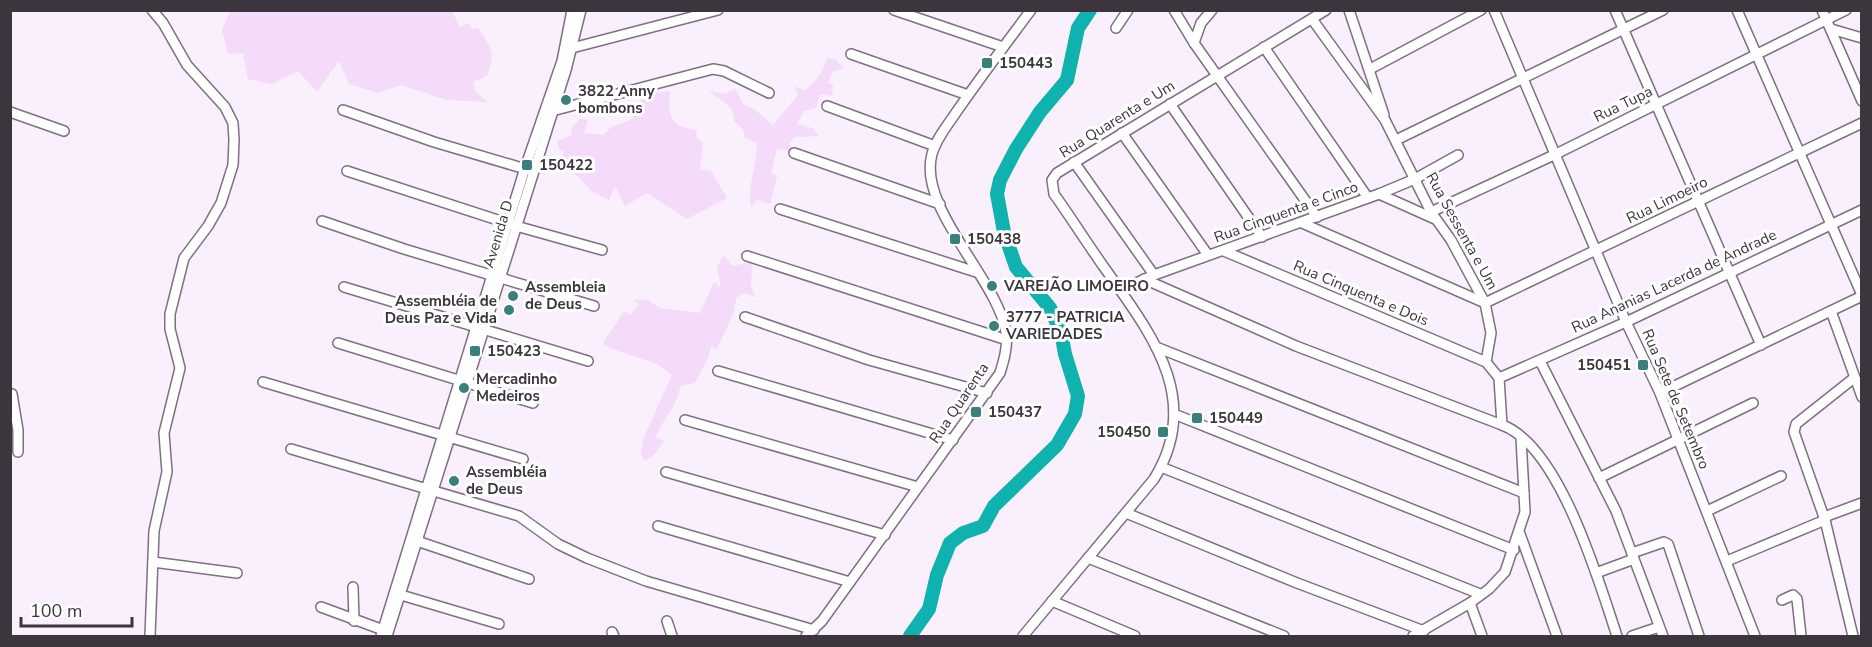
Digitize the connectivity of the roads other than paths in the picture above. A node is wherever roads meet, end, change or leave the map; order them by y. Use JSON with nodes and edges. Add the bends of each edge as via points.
{"nodes":[{"id":1,"x":152,"y":10,"type":"edge"},
{"id":2,"x":572,"y":10,"type":"edge"},
{"id":3,"x":580,"y":10,"type":"edge"},
{"id":4,"x":718,"y":10,"type":"edge"},
{"id":5,"x":894,"y":10,"type":"edge"},
{"id":6,"x":1031,"y":10,"type":"edge"},
{"id":7,"x":1128,"y":10,"type":"edge"},
{"id":8,"x":1174,"y":10,"type":"edge"},
{"id":9,"x":1212,"y":10,"type":"edge"},
{"id":10,"x":1326,"y":10,"type":"edge"},
{"id":11,"x":1349,"y":10,"type":"edge"},
{"id":12,"x":1481,"y":10,"type":"edge"},
{"id":13,"x":1494,"y":10,"type":"edge"},
{"id":14,"x":1615,"y":10,"type":"edge"},
{"id":15,"x":1663,"y":10,"type":"edge"},
{"id":16,"x":1737,"y":10,"type":"edge"},
{"id":17,"x":1822,"y":10,"type":"edge"},
{"id":18,"x":1846,"y":10,"type":"edge"},
{"id":19,"x":1312,"y":19,"type":"junction"},
{"id":20,"x":1829,"y":25,"type":"junction"},
{"id":21,"x":1116,"y":28,"type":"dead end"},
{"id":22,"x":1623,"y":28,"type":"junction"},
{"id":23,"x":1862,"y":38,"type":"edge"},
{"id":24,"x":1194,"y":43,"type":"junction"},
{"id":25,"x":1004,"y":47,"type":"junction"},
{"id":26,"x":1264,"y":47,"type":"junction"},
{"id":27,"x":572,"y":48,"type":"junction"},
{"id":28,"x":851,"y":54,"type":"dead end"},
{"id":29,"x":1757,"y":55,"type":"junction"},
{"id":30,"x":1370,"y":69,"type":"junction"},
{"id":31,"x":1217,"y":75,"type":"junction"},
{"id":32,"x":1523,"y":77,"type":"junction"},
{"id":33,"x":769,"y":93,"type":"dead end"},
{"id":34,"x":968,"y":95,"type":"junction"},
{"id":35,"x":1862,"y":101,"type":"edge"},
{"id":36,"x":1170,"y":104,"type":"junction"},
{"id":37,"x":1656,"y":104,"type":"junction"},
{"id":38,"x":827,"y":106,"type":"dead end"},
{"id":39,"x":343,"y":110,"type":"dead end"},
{"id":40,"x":552,"y":111,"type":"junction"},
{"id":41,"x":10,"y":112,"type":"edge"},
{"id":42,"x":1385,"y":120,"type":"junction"},
{"id":43,"x":1862,"y":123,"type":"edge"},
{"id":44,"x":64,"y":131,"type":"dead end"},
{"id":45,"x":1122,"y":133,"type":"junction"},
{"id":46,"x":1396,"y":140,"type":"junction"},
{"id":47,"x":935,"y":146,"type":"junction"},
{"id":48,"x":794,"y":153,"type":"dead end"},
{"id":49,"x":1556,"y":154,"type":"junction"},
{"id":50,"x":1799,"y":154,"type":"junction"},
{"id":51,"x":1458,"y":155,"type":"dead end"},
{"id":52,"x":1074,"y":162,"type":"junction"},
{"id":53,"x":529,"y":170,"type":"junction"},
{"id":54,"x":347,"y":171,"type":"dead end"},
{"id":55,"x":1415,"y":179,"type":"junction"},
{"id":56,"x":1379,"y":194,"type":"junction"},
{"id":57,"x":1368,"y":198,"type":"junction"},
{"id":58,"x":1697,"y":202,"type":"junction"},
{"id":59,"x":940,"y":204,"type":"junction"},
{"id":60,"x":780,"y":209,"type":"dead end"},
{"id":61,"x":1862,"y":210,"type":"edge"},
{"id":62,"x":1433,"y":215,"type":"junction"},
{"id":63,"x":1317,"y":217,"type":"junction"},
{"id":64,"x":322,"y":221,"type":"dead end"},
{"id":65,"x":1302,"y":223,"type":"junction"},
{"id":66,"x":512,"y":224,"type":"junction"},
{"id":67,"x":1830,"y":224,"type":"junction"},
{"id":68,"x":1262,"y":237,"type":"junction"},
{"id":69,"x":602,"y":250,"type":"dead end"},
{"id":70,"x":1224,"y":250,"type":"junction"},
{"id":71,"x":1597,"y":251,"type":"junction"},
{"id":72,"x":1208,"y":255,"type":"junction"},
{"id":73,"x":747,"y":256,"type":"dead end"},
{"id":74,"x":976,"y":272,"type":"junction"},
{"id":75,"x":1154,"y":274,"type":"junction"},
{"id":76,"x":1729,"y":274,"type":"junction"},
{"id":77,"x":497,"y":276,"type":"junction"},
{"id":78,"x":1144,"y":279,"type":"junction"},
{"id":79,"x":344,"y":287,"type":"dead end"},
{"id":80,"x":1120,"y":290,"type":"junction"},
{"id":81,"x":1862,"y":296,"type":"edge"},
{"id":82,"x":1485,"y":303,"type":"junction"},
{"id":83,"x":594,"y":306,"type":"dead end"},
{"id":84,"x":1831,"y":311,"type":"junction"},
{"id":85,"x":745,"y":317,"type":"dead end"},
{"id":86,"x":1626,"y":322,"type":"junction"},
{"id":87,"x":480,"y":330,"type":"junction"},
{"id":88,"x":1007,"y":340,"type":"junction"},
{"id":89,"x":338,"y":343,"type":"dead end"},
{"id":90,"x":1761,"y":345,"type":"junction"},
{"id":91,"x":1156,"y":347,"type":"junction"},
{"id":92,"x":588,"y":361,"type":"dead end"},
{"id":93,"x":1540,"y":361,"type":"junction"},
{"id":94,"x":1486,"y":362,"type":"junction"},
{"id":95,"x":718,"y":371,"type":"dead end"},
{"id":96,"x":1499,"y":378,"type":"junction"},
{"id":97,"x":1854,"y":378,"type":"junction"},
{"id":98,"x":263,"y":382,"type":"dead end"},
{"id":99,"x":463,"y":382,"type":"junction"},
{"id":100,"x":24,"y":389,"type":"dead end"},
{"id":101,"x":987,"y":393,"type":"junction"},
{"id":102,"x":1660,"y":393,"type":"junction"},
{"id":103,"x":11,"y":394,"type":"edge"},
{"id":104,"x":1862,"y":397,"type":"edge"},
{"id":105,"x":1754,"y":403,"type":"dead end"},
{"id":106,"x":533,"y":404,"type":"dead end"},
{"id":107,"x":1174,"y":414,"type":"junction"},
{"id":108,"x":685,"y":420,"type":"dead end"},
{"id":109,"x":1502,"y":425,"type":"junction"},
{"id":110,"x":447,"y":435,"type":"junction"},
{"id":111,"x":1521,"y":438,"type":"junction"},
{"id":112,"x":953,"y":440,"type":"junction"},
{"id":113,"x":1678,"y":440,"type":"junction"},
{"id":114,"x":291,"y":449,"type":"dead end"},
{"id":115,"x":18,"y":452,"type":"dead end"},
{"id":116,"x":523,"y":459,"type":"dead end"},
{"id":117,"x":1161,"y":467,"type":"junction"},
{"id":118,"x":666,"y":472,"type":"dead end"},
{"id":119,"x":1781,"y":476,"type":"dead end"},
{"id":120,"x":1599,"y":478,"type":"junction"},
{"id":121,"x":918,"y":487,"type":"junction"},
{"id":122,"x":430,"y":489,"type":"junction"},
{"id":123,"x":1524,"y":493,"type":"junction"},
{"id":124,"x":1862,"y":503,"type":"edge"},
{"id":125,"x":1707,"y":511,"type":"junction"},
{"id":126,"x":1126,"y":513,"type":"junction"},
{"id":127,"x":1824,"y":518,"type":"junction"},
{"id":128,"x":658,"y":526,"type":"dead end"},
{"id":129,"x":1520,"y":534,"type":"junction"},
{"id":130,"x":885,"y":535,"type":"junction"},
{"id":131,"x":417,"y":541,"type":"junction"},
{"id":132,"x":1514,"y":550,"type":"junction"},
{"id":133,"x":1633,"y":556,"type":"junction"},
{"id":134,"x":1088,"y":558,"type":"junction"},
{"id":135,"x":153,"y":561,"type":"junction"},
{"id":136,"x":1727,"y":561,"type":"junction"},
{"id":137,"x":237,"y":573,"type":"dead end"},
{"id":138,"x":1596,"y":573,"type":"junction"},
{"id":139,"x":529,"y":579,"type":"dead end"},
{"id":140,"x":850,"y":582,"type":"junction"},
{"id":141,"x":353,"y":587,"type":"dead end"},
{"id":142,"x":1480,"y":594,"type":"junction"},
{"id":143,"x":401,"y":595,"type":"junction"},
{"id":144,"x":1782,"y":600,"type":"dead end"},
{"id":145,"x":1052,"y":602,"type":"junction"},
{"id":146,"x":1470,"y":603,"type":"junction"},
{"id":147,"x":321,"y":608,"type":"dead end"},
{"id":148,"x":354,"y":621,"type":"junction"},
{"id":149,"x":667,"y":621,"type":"dead end"},
{"id":150,"x":499,"y":624,"type":"dead end"},
{"id":151,"x":814,"y":630,"type":"junction"},
{"id":152,"x":1424,"y":631,"type":"junction"},
{"id":153,"x":1661,"y":632,"type":"edge"},
{"id":154,"x":385,"y":634,"type":"edge"},
{"id":155,"x":150,"y":636,"type":"edge"},
{"id":156,"x":672,"y":636,"type":"edge"},
{"id":157,"x":806,"y":636,"type":"edge"},
{"id":158,"x":1023,"y":636,"type":"edge"},
{"id":159,"x":1135,"y":636,"type":"edge"},
{"id":160,"x":1284,"y":636,"type":"edge"},
{"id":161,"x":1413,"y":636,"type":"edge"},
{"id":162,"x":1482,"y":636,"type":"edge"},
{"id":163,"x":1557,"y":636,"type":"edge"},
{"id":164,"x":1617,"y":636,"type":"edge"},
{"id":165,"x":1632,"y":636,"type":"edge"},
{"id":166,"x":1699,"y":636,"type":"edge"},
{"id":167,"x":1755,"y":636,"type":"edge"},
{"id":168,"x":1801,"y":636,"type":"edge"},
{"id":169,"x":1853,"y":636,"type":"edge"}],
"edges":[{"from":1,"to":135,"type":"street","via":[[187,65],[225,106],[233,123],[234,140],[233,165],[221,203],[184,258],[170,314],[180,368],[164,433],[167,472],[154,531]]},
{"from":2,"to":53,"type":"street","name":"Avenida D","via":[[562,61]]},
{"from":3,"to":27,"type":"street","name":"Avenida D"},
{"from":4,"to":27,"type":"street"},
{"from":5,"to":25,"type":"street"},
{"from":6,"to":25,"type":"street","name":"Rua Quarenta"},
{"from":7,"to":21,"type":"street"},
{"from":8,"to":24,"type":"street"},
{"from":9,"to":24,"type":"street","via":[[1201,23]]},
{"from":10,"to":19,"type":"street","name":"Rua Quarenta e Um"},
{"from":11,"to":30,"type":"street"},
{"from":12,"to":30,"type":"street"},
{"from":13,"to":32,"type":"street","name":"Rua Sete de Setembro"},
{"from":14,"to":22,"type":"street"},
{"from":15,"to":22,"type":"street"},
{"from":16,"to":29,"type":"street"},
{"from":17,"to":20,"type":"street"},
{"from":18,"to":20,"type":"street","name":"Rua Tupa"},
{"from":19,"to":26,"type":"street","name":"Rua Quarenta e Um"},
{"from":19,"to":42,"type":"street","name":"Rua Sessenta e Um"},
{"from":20,"to":23,"type":"street"},
{"from":20,"to":29,"type":"street","name":"Rua Tupa"},
{"from":20,"to":35,"type":"street"},
{"from":22,"to":32,"type":"street"},
{"from":22,"to":37,"type":"street"},
{"from":24,"to":31,"type":"street"},
{"from":25,"to":34,"type":"street","name":"Rua Quarenta"},
{"from":26,"to":31,"type":"street","name":"Rua Quarenta e Um"},
{"from":26,"to":57,"type":"street"},
{"from":27,"to":40,"type":"street","name":"Avenida D"},
{"from":28,"to":34,"type":"street"},
{"from":29,"to":37,"type":"street","name":"Rua Tupa"},
{"from":29,"to":50,"type":"street"},
{"from":30,"to":42,"type":"street"},
{"from":31,"to":36,"type":"street","name":"Rua Quarenta e Um"},
{"from":31,"to":63,"type":"street"},
{"from":32,"to":46,"type":"street"},
{"from":32,"to":49,"type":"street","name":"Rua Sete de Setembro"},
{"from":33,"to":40,"type":"street","via":[[713,69]]},
{"from":34,"to":47,"type":"street","name":"Rua Quarenta"},
{"from":36,"to":45,"type":"street","name":"Rua Quarenta e Um"},
{"from":36,"to":68,"type":"street"},
{"from":37,"to":49,"type":"street","name":"Rua Tupa"},
{"from":37,"to":58,"type":"street"},
{"from":38,"to":47,"type":"street"},
{"from":39,"to":53,"type":"street"},
{"from":40,"to":53,"type":"street","name":"Avenida D"},
{"from":41,"to":44,"type":"street"},
{"from":42,"to":46,"type":"street","name":"Rua Sessenta e Um"},
{"from":43,"to":50,"type":"street","name":"Rua Limoeiro"},
{"from":45,"to":52,"type":"street","name":"Rua Quarenta e Um"},
{"from":45,"to":72,"type":"street"},
{"from":46,"to":55,"type":"street","name":"Rua Sessenta e Um"},
{"from":47,"to":59,"type":"street","name":"Rua Quarenta","via":[[932,177]]},
{"from":48,"to":59,"type":"street"},
{"from":49,"to":62,"type":"street","name":"Rua Tupa"},
{"from":49,"to":71,"type":"street","name":"Rua Sete de Setembro"},
{"from":50,"to":58,"type":"street","name":"Rua Limoeiro"},
{"from":50,"to":67,"type":"street"},
{"from":51,"to":55,"type":"street","name":"Rua Cinquenta e Cinco"},
{"from":52,"to":75,"type":"street"},
{"from":52,"to":80,"type":"street","name":"Rua Quarenta e Um","via":[[1052,180],[1054,194]]},
{"from":53,"to":66,"type":"street","name":"Avenida D"},
{"from":54,"to":66,"type":"street"},
{"from":55,"to":56,"type":"street","name":"Rua Cinquenta e Cinco"},
{"from":55,"to":62,"type":"street","name":"Rua Sessenta e Um"},
{"from":56,"to":57,"type":"street","name":"Rua Cinquenta e Cinco"},
{"from":56,"to":62,"type":"street"},
{"from":57,"to":63,"type":"street","name":"Rua Cinquenta e Cinco"},
{"from":58,"to":71,"type":"street","name":"Rua Limoeiro"},
{"from":58,"to":76,"type":"street"},
{"from":59,"to":74,"type":"street","name":"Rua Quarenta"},
{"from":60,"to":74,"type":"street"},
{"from":61,"to":67,"type":"street","name":"Rua Ananias Lacerda de Andrade"},
{"from":62,"to":82,"type":"street","name":"Rua Sessenta e Um"},
{"from":63,"to":65,"type":"street","name":"Rua Cinquenta e Cinco"},
{"from":64,"to":77,"type":"street"},
{"from":65,"to":68,"type":"street","name":"Rua Cinquenta e Cinco"},
{"from":65,"to":82,"type":"street"},
{"from":66,"to":69,"type":"street"},
{"from":66,"to":77,"type":"street","name":"Avenida D"},
{"from":67,"to":76,"type":"street","name":"Rua Ananias Lacerda de Andrade"},
{"from":67,"to":81,"type":"street"},
{"from":68,"to":70,"type":"street","name":"Rua Cinquenta e Cinco"},
{"from":70,"to":72,"type":"street","name":"Rua Cinquenta e Cinco"},
{"from":70,"to":94,"type":"street","name":"Rua Cinquenta e Dois"},
{"from":71,"to":82,"type":"street","name":"Rua Limoeiro"},
{"from":71,"to":86,"type":"street","name":"Rua Sete de Setembro"},
{"from":72,"to":75,"type":"street","name":"Rua Cinquenta e Cinco"},
{"from":73,"to":88,"type":"street"},
{"from":74,"to":88,"type":"street","name":"Rua Quarenta","via":[[1000,314]]},
{"from":75,"to":78,"type":"street","name":"Rua Cinquenta e Cinco"},
{"from":76,"to":86,"type":"street","name":"Rua Ananias Lacerda de Andrade"},
{"from":76,"to":90,"type":"street"},
{"from":77,"to":83,"type":"street"},
{"from":77,"to":87,"type":"street","name":"Avenida D"},
{"from":78,"to":80,"type":"street","name":"Rua Cinquenta e Cinco"},
{"from":78,"to":109,"type":"street","via":[[1296,346]]},
{"from":79,"to":87,"type":"street"},
{"from":80,"to":91,"type":"street","name":"Rua Quarenta e Um"},
{"from":81,"to":84,"type":"street"},
{"from":82,"to":94,"type":"street","name":"Rua Sessenta e Um","via":[[1491,333]]},
{"from":84,"to":90,"type":"street"},
{"from":84,"to":97,"type":"street"},
{"from":85,"to":101,"type":"street","via":[[869,360]]},
{"from":86,"to":93,"type":"street","name":"Rua Ananias Lacerda de Andrade"},
{"from":86,"to":102,"type":"street","name":"Rua Sete de Setembro"},
{"from":87,"to":92,"type":"street"},
{"from":87,"to":99,"type":"street","name":"Avenida D"},
{"from":88,"to":101,"type":"street","name":"Rua Quarenta","via":[[1000,373]]},
{"from":89,"to":99,"type":"street"},
{"from":90,"to":102,"type":"street"},
{"from":91,"to":107,"type":"street","name":"Rua Quarenta e Um","via":[[1169,371]]},
{"from":91,"to":123,"type":"street"},
{"from":93,"to":96,"type":"street","name":"Rua Ananias Lacerda de Andrade"},
{"from":93,"to":120,"type":"street"},
{"from":94,"to":96,"type":"street"},
{"from":95,"to":112,"type":"street"},
{"from":96,"to":109,"type":"street"},
{"from":97,"to":104,"type":"street"},
{"from":97,"to":127,"type":"street","via":[[1794,428]]},
{"from":98,"to":110,"type":"street"},
{"from":99,"to":106,"type":"street"},
{"from":99,"to":110,"type":"street","name":"Avenida D"},
{"from":100,"to":103,"type":"street"},
{"from":101,"to":112,"type":"street","name":"Rua Quarenta"},
{"from":102,"to":113,"type":"street","name":"Rua Sete de Setembro"},
{"from":103,"to":115,"type":"street"},
{"from":105,"to":113,"type":"street"},
{"from":107,"to":117,"type":"street","name":"Rua Quarenta e Um","via":[[1172,437]]},
{"from":107,"to":132,"type":"street"},
{"from":108,"to":121,"type":"street"},
{"from":109,"to":111,"type":"street"},
{"from":110,"to":116,"type":"street"},
{"from":110,"to":122,"type":"street","name":"Avenida D"},
{"from":111,"to":123,"type":"street"},
{"from":111,"to":138,"type":"street","via":[[1558,482]]},
{"from":112,"to":121,"type":"street","name":"Rua Quarenta"},
{"from":113,"to":120,"type":"street"},
{"from":113,"to":125,"type":"street","name":"Rua Sete de Setembro"},
{"from":114,"to":122,"type":"street"},
{"from":117,"to":126,"type":"street","name":"Rua Quarenta e Um"},
{"from":117,"to":142,"type":"street"},
{"from":118,"to":130,"type":"street"},
{"from":119,"to":125,"type":"street"},
{"from":120,"to":133,"type":"street"},
{"from":121,"to":130,"type":"street","name":"Rua Quarenta"},
{"from":122,"to":131,"type":"street","name":"Avenida D"},
{"from":122,"to":151,"type":"street","via":[[519,516],[558,544],[646,581]]},
{"from":122,"to":154,"type":"street","name":"Avenida D"},
{"from":123,"to":129,"type":"street"},
{"from":124,"to":127,"type":"street"},
{"from":125,"to":136,"type":"street","name":"Rua Sete de Setembro"},
{"from":126,"to":134,"type":"street","name":"Rua Quarenta e Um"},
{"from":126,"to":152,"type":"street"},
{"from":127,"to":136,"type":"street"},
{"from":127,"to":169,"type":"street"},
{"from":128,"to":140,"type":"street"},
{"from":129,"to":132,"type":"street"},
{"from":129,"to":163,"type":"street"},
{"from":130,"to":140,"type":"street","name":"Rua Quarenta"},
{"from":131,"to":139,"type":"street"},
{"from":131,"to":143,"type":"street","name":"Avenida D"},
{"from":132,"to":142,"type":"street","via":[[1505,572]]},
{"from":133,"to":138,"type":"street"},
{"from":133,"to":153,"type":"street"},
{"from":133,"to":166,"type":"street","via":[[1664,542],[1668,544]]},
{"from":134,"to":145,"type":"street","name":"Rua Quarenta e Um"},
{"from":134,"to":160,"type":"street"},
{"from":135,"to":137,"type":"street"},
{"from":135,"to":155,"type":"street"},
{"from":136,"to":167,"type":"street","name":"Rua Sete de Setembro"},
{"from":138,"to":164,"type":"street"},
{"from":140,"to":151,"type":"street","name":"Rua Quarenta"},
{"from":141,"to":148,"type":"street"},
{"from":142,"to":146,"type":"street"},
{"from":143,"to":150,"type":"street"},
{"from":143,"to":154,"type":"street","name":"Avenida D"},
{"from":144,"to":168,"type":"street","via":[[1793,595],[1797,599]]},
{"from":145,"to":158,"type":"street","name":"Rua Quarenta e Um"},
{"from":145,"to":159,"type":"street"},
{"from":146,"to":152,"type":"street"},
{"from":146,"to":162,"type":"street"},
{"from":147,"to":148,"type":"street"},
{"from":148,"to":154,"type":"street"},
{"from":149,"to":156,"type":"street"},
{"from":151,"to":157,"type":"street","name":"Rua Quarenta"},
{"from":152,"to":161,"type":"street"},
{"from":153,"to":165,"type":"street"}]}
